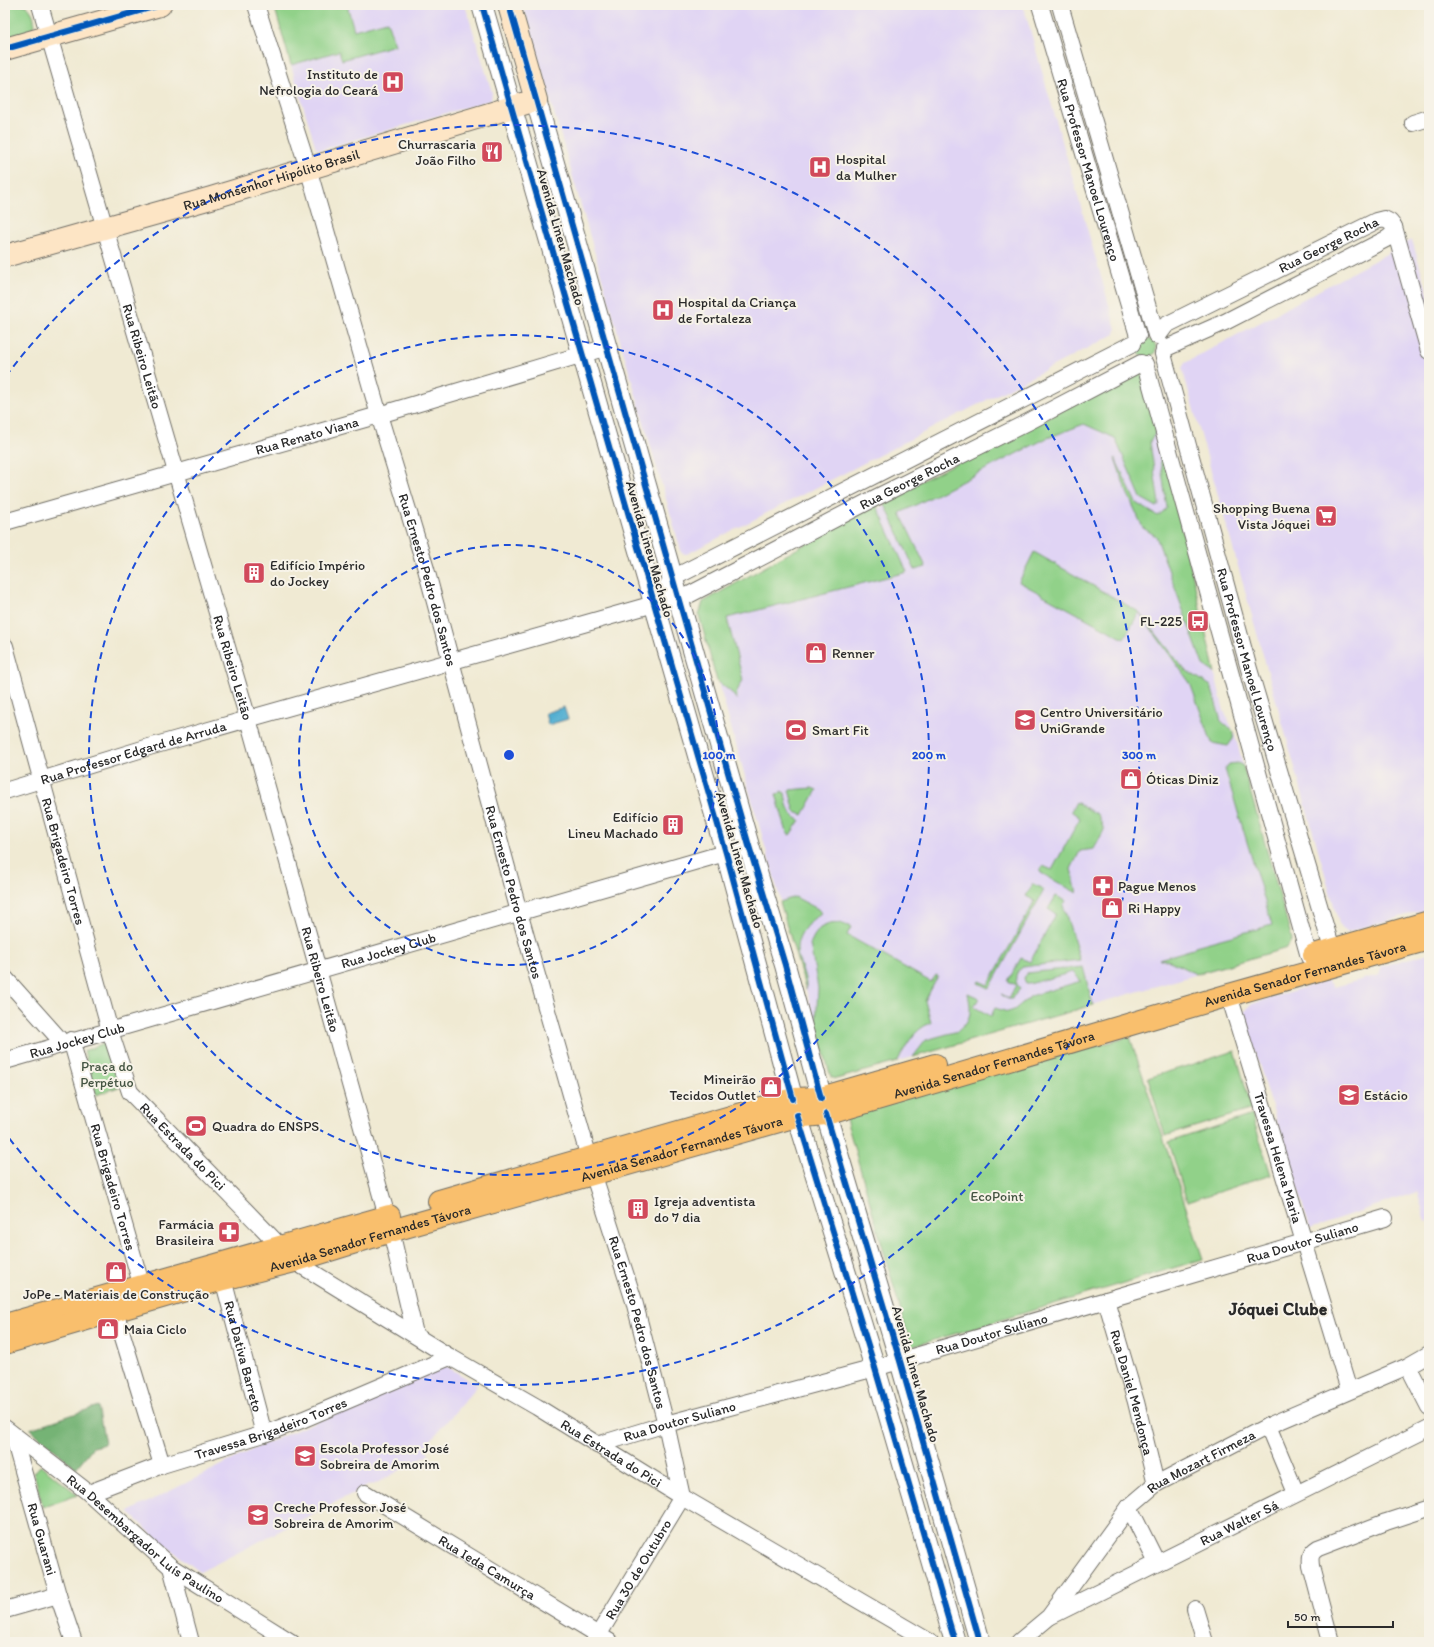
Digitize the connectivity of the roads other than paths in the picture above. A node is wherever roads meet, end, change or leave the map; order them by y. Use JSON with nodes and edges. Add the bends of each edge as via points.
{"nodes":[{"id":1,"x":40,"y":5,"type":"edge"},
{"id":2,"x":160,"y":5,"type":"edge"},
{"id":3,"x":256,"y":5,"type":"edge"},
{"id":4,"x":482,"y":5,"type":"edge"},
{"id":5,"x":509,"y":5,"type":"edge"},
{"id":6,"x":1040,"y":5,"type":"edge"},
{"id":7,"x":1060,"y":5,"type":"edge"},
{"id":8,"x":48,"y":36,"type":"junction"},
{"id":9,"x":5,"y":49,"type":"edge"},
{"id":10,"x":536,"y":100,"type":"junction"},
{"id":11,"x":511,"y":107,"type":"junction"},
{"id":12,"x":1429,"y":118,"type":"edge"},
{"id":13,"x":1413,"y":123,"type":"dead end"},
{"id":14,"x":308,"y":168,"type":"junction"},
{"id":15,"x":1394,"y":227,"type":"junction"},
{"id":16,"x":104,"y":228,"type":"junction"},
{"id":17,"x":5,"y":256,"type":"edge"},
{"id":18,"x":592,"y":296,"type":"junction"},
{"id":19,"x":567,"y":303,"type":"junction"},
{"id":20,"x":1135,"y":340,"type":"junction"},
{"id":21,"x":1160,"y":343,"type":"junction"},
{"id":22,"x":607,"y":347,"type":"junction"},
{"id":23,"x":1429,"y":351,"type":"edge"},
{"id":24,"x":582,"y":355,"type":"junction"},
{"id":25,"x":1143,"y":364,"type":"junction"},
{"id":26,"x":618,"y":385,"type":"junction"},
{"id":27,"x":593,"y":393,"type":"junction"},
{"id":28,"x":379,"y":415,"type":"junction"},
{"id":29,"x":177,"y":472,"type":"junction"},
{"id":30,"x":5,"y":522,"type":"edge"},
{"id":31,"x":673,"y":578,"type":"junction"},
{"id":32,"x":679,"y":600,"type":"junction"},
{"id":33,"x":654,"y":604,"type":"junction"},
{"id":34,"x":5,"y":646,"type":"edge"},
{"id":35,"x":452,"y":661,"type":"junction"},
{"id":36,"x":248,"y":719,"type":"junction"},
{"id":37,"x":1270,"y":741,"type":"junction"},
{"id":38,"x":1251,"y":746,"type":"junction"},
{"id":39,"x":43,"y":780,"type":"junction"},
{"id":40,"x":5,"y":791,"type":"edge"},
{"id":41,"x":749,"y":846,"type":"junction"},
{"id":42,"x":726,"y":853,"type":"junction"},
{"id":43,"x":519,"y":912,"type":"junction"},
{"id":44,"x":1429,"y":922,"type":"edge"},
{"id":45,"x":1429,"y":939,"type":"edge"},
{"id":46,"x":1309,"y":957,"type":"junction"},
{"id":47,"x":1335,"y":957,"type":"junction"},
{"id":48,"x":318,"y":970,"type":"junction"},
{"id":49,"x":5,"y":978,"type":"edge"},
{"id":50,"x":1229,"y":995,"type":"junction"},
{"id":51,"x":110,"y":1030,"type":"junction"},
{"id":52,"x":67,"y":1042,"type":"junction"},
{"id":53,"x":5,"y":1060,"type":"edge"},
{"id":54,"x":824,"y":1106,"type":"junction"},
{"id":55,"x":795,"y":1107,"type":"junction"},
{"id":56,"x":591,"y":1165,"type":"junction"},
{"id":57,"x":1385,"y":1218,"type":"dead end"},
{"id":58,"x":389,"y":1224,"type":"junction"},
{"id":59,"x":1304,"y":1243,"type":"junction"},
{"id":60,"x":287,"y":1254,"type":"junction"},
{"id":61,"x":223,"y":1279,"type":"junction"},
{"id":62,"x":142,"y":1287,"type":"junction"},
{"id":63,"x":1106,"y":1300,"type":"junction"},
{"id":64,"x":115,"y":1311,"type":"junction"},
{"id":65,"x":5,"y":1325,"type":"edge"},
{"id":66,"x":415,"y":1334,"type":"junction"},
{"id":67,"x":5,"y":1343,"type":"edge"},
{"id":68,"x":1429,"y":1354,"type":"edge"},
{"id":69,"x":450,"y":1357,"type":"junction"},
{"id":70,"x":900,"y":1361,"type":"junction"},
{"id":71,"x":1408,"y":1366,"type":"junction"},
{"id":72,"x":875,"y":1368,"type":"junction"},
{"id":73,"x":1349,"y":1390,"type":"junction"},
{"id":74,"x":1429,"y":1407,"type":"edge"},
{"id":75,"x":666,"y":1424,"type":"junction"},
{"id":76,"x":1268,"y":1426,"type":"junction"},
{"id":77,"x":1429,"y":1428,"type":"edge"},
{"id":78,"x":9,"y":1431,"type":"edge"},
{"id":79,"x":264,"y":1434,"type":"junction"},
{"id":80,"x":597,"y":1445,"type":"junction"},
{"id":81,"x":162,"y":1465,"type":"junction"},
{"id":82,"x":1156,"y":1484,"type":"junction"},
{"id":83,"x":89,"y":1493,"type":"junction"},
{"id":84,"x":365,"y":1493,"type":"dead end"},
{"id":85,"x":1296,"y":1493,"type":"junction"},
{"id":86,"x":682,"y":1497,"type":"junction"},
{"id":87,"x":1129,"y":1507,"type":"junction"},
{"id":88,"x":1429,"y":1508,"type":"edge"},
{"id":89,"x":1157,"y":1563,"type":"junction"},
{"id":90,"x":171,"y":1567,"type":"junction"},
{"id":91,"x":58,"y":1595,"type":"junction"},
{"id":92,"x":1195,"y":1609,"type":"dead end"},
{"id":93,"x":5,"y":1610,"type":"edge"},
{"id":94,"x":1049,"y":1617,"type":"junction"},
{"id":95,"x":601,"y":1640,"type":"edge"},
{"id":96,"x":1025,"y":1640,"type":"edge"},
{"id":97,"x":74,"y":1642,"type":"edge"},
{"id":98,"x":191,"y":1642,"type":"edge"},
{"id":99,"x":291,"y":1642,"type":"edge"},
{"id":100,"x":930,"y":1642,"type":"edge"},
{"id":101,"x":955,"y":1642,"type":"edge"},
{"id":102,"x":980,"y":1642,"type":"edge"},
{"id":103,"x":1205,"y":1642,"type":"edge"},
{"id":104,"x":1331,"y":1642,"type":"edge"}],
"edges":[{"from":1,"to":8,"type":"street","name":"Rua Ribeiro Leitão"},
{"from":2,"to":8,"type":"main road"},
{"from":3,"to":14,"type":"street","name":"Rua Ernesto Pedro dos Santos"},
{"from":4,"to":11,"type":"street","name":"Avenida Lineu Machado"},
{"from":5,"to":10,"type":"main road","name":"Avenida Lineu Machado"},
{"from":6,"to":20,"type":"street","name":"Rua Professor Manoel Lourenço"},
{"from":7,"to":21,"type":"street","name":"Rua Professor Manoel Lourenço"},
{"from":8,"to":9,"type":"main road"},
{"from":8,"to":16,"type":"street","name":"Rua Ribeiro Leitão"},
{"from":10,"to":11,"type":"main road","name":"Rua Monsenhor Hipólito Brasil"},
{"from":10,"to":18,"type":"street","name":"Avenida Lineu Machado"},
{"from":11,"to":14,"type":"main road","name":"Rua Monsenhor Hipólito Brasil"},
{"from":11,"to":19,"type":"street","name":"Avenida Lineu Machado"},
{"from":12,"to":13,"type":"street"},
{"from":14,"to":16,"type":"main road","name":"Rua Monsenhor Hipólito Brasil"},
{"from":14,"to":28,"type":"street","name":"Rua Ernesto Pedro dos Santos"},
{"from":15,"to":21,"type":"street","name":"Rua George Rocha","via":[[1393,234],[1388,238],[1225,322]]},
{"from":15,"to":21,"type":"street","name":"Rua George Rocha","via":[[1384,219],[1376,221],[1166,325]]},
{"from":15,"to":23,"type":"street"},
{"from":16,"to":17,"type":"main road","name":"Rua Monsenhor Hipólito Brasil"},
{"from":16,"to":29,"type":"street","name":"Rua Ribeiro Leitão"},
{"from":18,"to":19,"type":"street"},
{"from":18,"to":22,"type":"street","name":"Avenida Lineu Machado"},
{"from":19,"to":24,"type":"street","name":"Avenida Lineu Machado"},
{"from":20,"to":21,"type":"street","via":[[1147,332]]},
{"from":20,"to":25,"type":"street","via":[[1132,353]]},
{"from":20,"to":31,"type":"street","name":"Rua George Rocha"},
{"from":21,"to":25,"type":"street","via":[[1161,358],[1154,363]]},
{"from":21,"to":37,"type":"street","name":"Rua Professor Manoel Lourenço"},
{"from":22,"to":24,"type":"street","name":"Rua Renato Viana"},
{"from":22,"to":26,"type":"street","name":"Avenida Lineu Machado"},
{"from":24,"to":27,"type":"street","name":"Avenida Lineu Machado"},
{"from":24,"to":28,"type":"street","name":"Rua Renato Viana"},
{"from":25,"to":32,"type":"street","name":"Rua George Rocha","via":[[877,497]]},
{"from":25,"to":38,"type":"street","name":"Rua Professor Manoel Lourenço"},
{"from":26,"to":27,"type":"street"},
{"from":26,"to":31,"type":"street","name":"Avenida Lineu Machado"},
{"from":27,"to":33,"type":"street","name":"Avenida Lineu Machado"},
{"from":28,"to":29,"type":"street","name":"Rua Renato Viana"},
{"from":28,"to":35,"type":"street","name":"Rua Ernesto Pedro dos Santos"},
{"from":29,"to":30,"type":"street","name":"Rua Renato Viana"},
{"from":29,"to":36,"type":"street","name":"Rua Ribeiro Leitão"},
{"from":31,"to":32,"type":"street","name":"Avenida Lineu Machado"},
{"from":31,"to":33,"type":"street"},
{"from":32,"to":33,"type":"street","name":"Rua Professor Edgard de Arruda"},
{"from":32,"to":41,"type":"street","name":"Avenida Lineu Machado"},
{"from":33,"to":35,"type":"street","name":"Rua Professor Edgard de Arruda"},
{"from":33,"to":42,"type":"street","name":"Avenida Lineu Machado"},
{"from":34,"to":39,"type":"street","name":"Rua Brigadeiro Torres"},
{"from":35,"to":36,"type":"street","name":"Rua Professor Edgard de Arruda"},
{"from":35,"to":43,"type":"street","name":"Rua Ernesto Pedro dos Santos"},
{"from":36,"to":39,"type":"street","name":"Rua Professor Edgard de Arruda"},
{"from":36,"to":48,"type":"street","name":"Rua Ribeiro Leitão"},
{"from":37,"to":38,"type":"street"},
{"from":37,"to":47,"type":"street","name":"Rua Professor Manoel Lourenço"},
{"from":38,"to":46,"type":"street","name":"Rua Professor Manoel Lourenço"},
{"from":39,"to":40,"type":"street","name":"Rua Professor Edgard de Arruda"},
{"from":39,"to":51,"type":"street","name":"Rua Brigadeiro Torres"},
{"from":41,"to":42,"type":"street","name":"Rua Jockey Club"},
{"from":41,"to":54,"type":"street","name":"Avenida Lineu Machado"},
{"from":42,"to":43,"type":"street","name":"Rua Jockey Club"},
{"from":42,"to":55,"type":"street","name":"Avenida Lineu Machado"},
{"from":43,"to":48,"type":"street","name":"Rua Jockey Club"},
{"from":43,"to":56,"type":"street","name":"Rua Ernesto Pedro dos Santos"},
{"from":44,"to":47,"type":"main road","name":"Avenida Senador Fernandes Távora"},
{"from":45,"to":47,"type":"main road","name":"Avenida Senador Fernandes Távora"},
{"from":46,"to":47,"type":"main road","name":"Avenida Senador Fernandes Távora"},
{"from":46,"to":54,"type":"main road","name":"Avenida Senador Fernandes Távora"},
{"from":47,"to":50,"type":"main road","name":"Avenida Senador Fernandes Távora"},
{"from":48,"to":51,"type":"street","name":"Rua Jockey Club"},
{"from":48,"to":58,"type":"street","name":"Rua Ribeiro Leitão"},
{"from":49,"to":52,"type":"street"},
{"from":50,"to":54,"type":"main road","name":"Avenida Senador Fernandes Távora"},
{"from":50,"to":59,"type":"street","name":"Travessa Helena Maria"},
{"from":51,"to":52,"type":"street","name":"Rua Jockey Club"},
{"from":51,"to":60,"type":"street","name":"Rua Estrada do Pici","via":[[130,1092]]},
{"from":52,"to":53,"type":"street","name":"Rua Jockey Club"},
{"from":52,"to":62,"type":"street","name":"Rua Brigadeiro Torres"},
{"from":54,"to":55,"type":"main road","name":"Avenida Senador Fernandes Távora"},
{"from":54,"to":70,"type":"street","name":"Avenida Lineu Machado"},
{"from":55,"to":56,"type":"main road","name":"Avenida Senador Fernandes Távora"},
{"from":55,"to":72,"type":"street","name":"Avenida Lineu Machado"},
{"from":56,"to":58,"type":"main road","name":"Avenida Senador Fernandes Távora"},
{"from":56,"to":75,"type":"street","name":"Rua Ernesto Pedro dos Santos","via":[[634,1301]]},
{"from":57,"to":59,"type":"street","name":"Rua Doutor Suliano"},
{"from":58,"to":60,"type":"main road","name":"Avenida Senador Fernandes Távora"},
{"from":58,"to":66,"type":"street","name":"Rua Ribeiro Leitão"},
{"from":59,"to":63,"type":"street","name":"Rua Doutor Suliano"},
{"from":59,"to":73,"type":"street","name":"Travessa Helena Maria"},
{"from":60,"to":61,"type":"main road","name":"Avenida Senador Fernandes Távora"},
{"from":60,"to":62,"type":"main road","name":"Avenida Senador Fernandes Távora"},
{"from":60,"to":66,"type":"street","name":"Rua Estrada do Pici"},
{"from":61,"to":64,"type":"main road","name":"Avenida Senador Fernandes Távora"},
{"from":61,"to":79,"type":"street","name":"Rua Dativa Barreto"},
{"from":62,"to":65,"type":"main road","name":"Avenida Senador Fernandes Távora"},
{"from":63,"to":70,"type":"street","name":"Rua Doutor Suliano"},
{"from":63,"to":82,"type":"street","name":"Rua Daniel Mendonça","via":[[1136,1402]]},
{"from":64,"to":67,"type":"main road","name":"Avenida Senador Fernandes Távora"},
{"from":64,"to":81,"type":"street"},
{"from":66,"to":69,"type":"street","name":"Rua Estrada do Pici"},
{"from":68,"to":71,"type":"street","name":"Rua Mozart Firmeza"},
{"from":69,"to":79,"type":"street","name":"Travessa Brigadeiro Torres","via":[[304,1420]]},
{"from":69,"to":80,"type":"street","name":"Rua Estrada do Pici"},
{"from":70,"to":72,"type":"street","name":"Rua Doutor Suliano"},
{"from":70,"to":102,"type":"street","name":"Avenida Lineu Machado"},
{"from":71,"to":73,"type":"street","name":"Rua Mozart Firmeza"},
{"from":71,"to":74,"type":"street"},
{"from":72,"to":75,"type":"street","name":"Rua Doutor Suliano"},
{"from":72,"to":101,"type":"street","name":"Avenida Lineu Machado"},
{"from":73,"to":76,"type":"street","name":"Rua Mozart Firmeza"},
{"from":75,"to":80,"type":"street","name":"Rua Doutor Suliano"},
{"from":75,"to":86,"type":"street","name":"Rua Ernesto Pedro dos Santos"},
{"from":76,"to":82,"type":"street","name":"Rua Mozart Firmeza"},
{"from":76,"to":85,"type":"street"},
{"from":77,"to":85,"type":"street","name":"Rua Walter Sá"},
{"from":78,"to":83,"type":"street","name":"Rua Desembargador Luís Paulino"},
{"from":78,"to":91,"type":"street","name":"Rua Guarani"},
{"from":79,"to":81,"type":"street","name":"Travessa Brigadeiro Torres"},
{"from":80,"to":86,"type":"street","name":"Rua Estrada do Pici"},
{"from":81,"to":83,"type":"street","name":"Travessa Brigadeiro Torres"},
{"from":82,"to":87,"type":"street","name":"Rua Mozart Firmeza"},
{"from":83,"to":90,"type":"street","name":"Rua Desembargador Luís Paulino"},
{"from":84,"to":95,"type":"street","name":"Rua Ieda Camurça"},
{"from":85,"to":89,"type":"street","name":"Rua Walter Sá"},
{"from":86,"to":95,"type":"street","name":"Rua 30 de Outubro"},
{"from":86,"to":100,"type":"street","name":"Rua Estrada do Pici"},
{"from":87,"to":89,"type":"street"},
{"from":87,"to":94,"type":"street","name":"Rua Mozart Firmeza"},
{"from":88,"to":104,"type":"street","via":[[1318,1548],[1311,1554]]},
{"from":89,"to":94,"type":"street","name":"Rua Walter Sá"},
{"from":90,"to":98,"type":"street"},
{"from":90,"to":99,"type":"street","name":"Rua Desembargador Luís Paulino"},
{"from":91,"to":93,"type":"street"},
{"from":91,"to":97,"type":"street","name":"Rua Guarani"},
{"from":92,"to":103,"type":"street"},
{"from":94,"to":96,"type":"street","name":"Rua Mozart Firmeza"}]}
